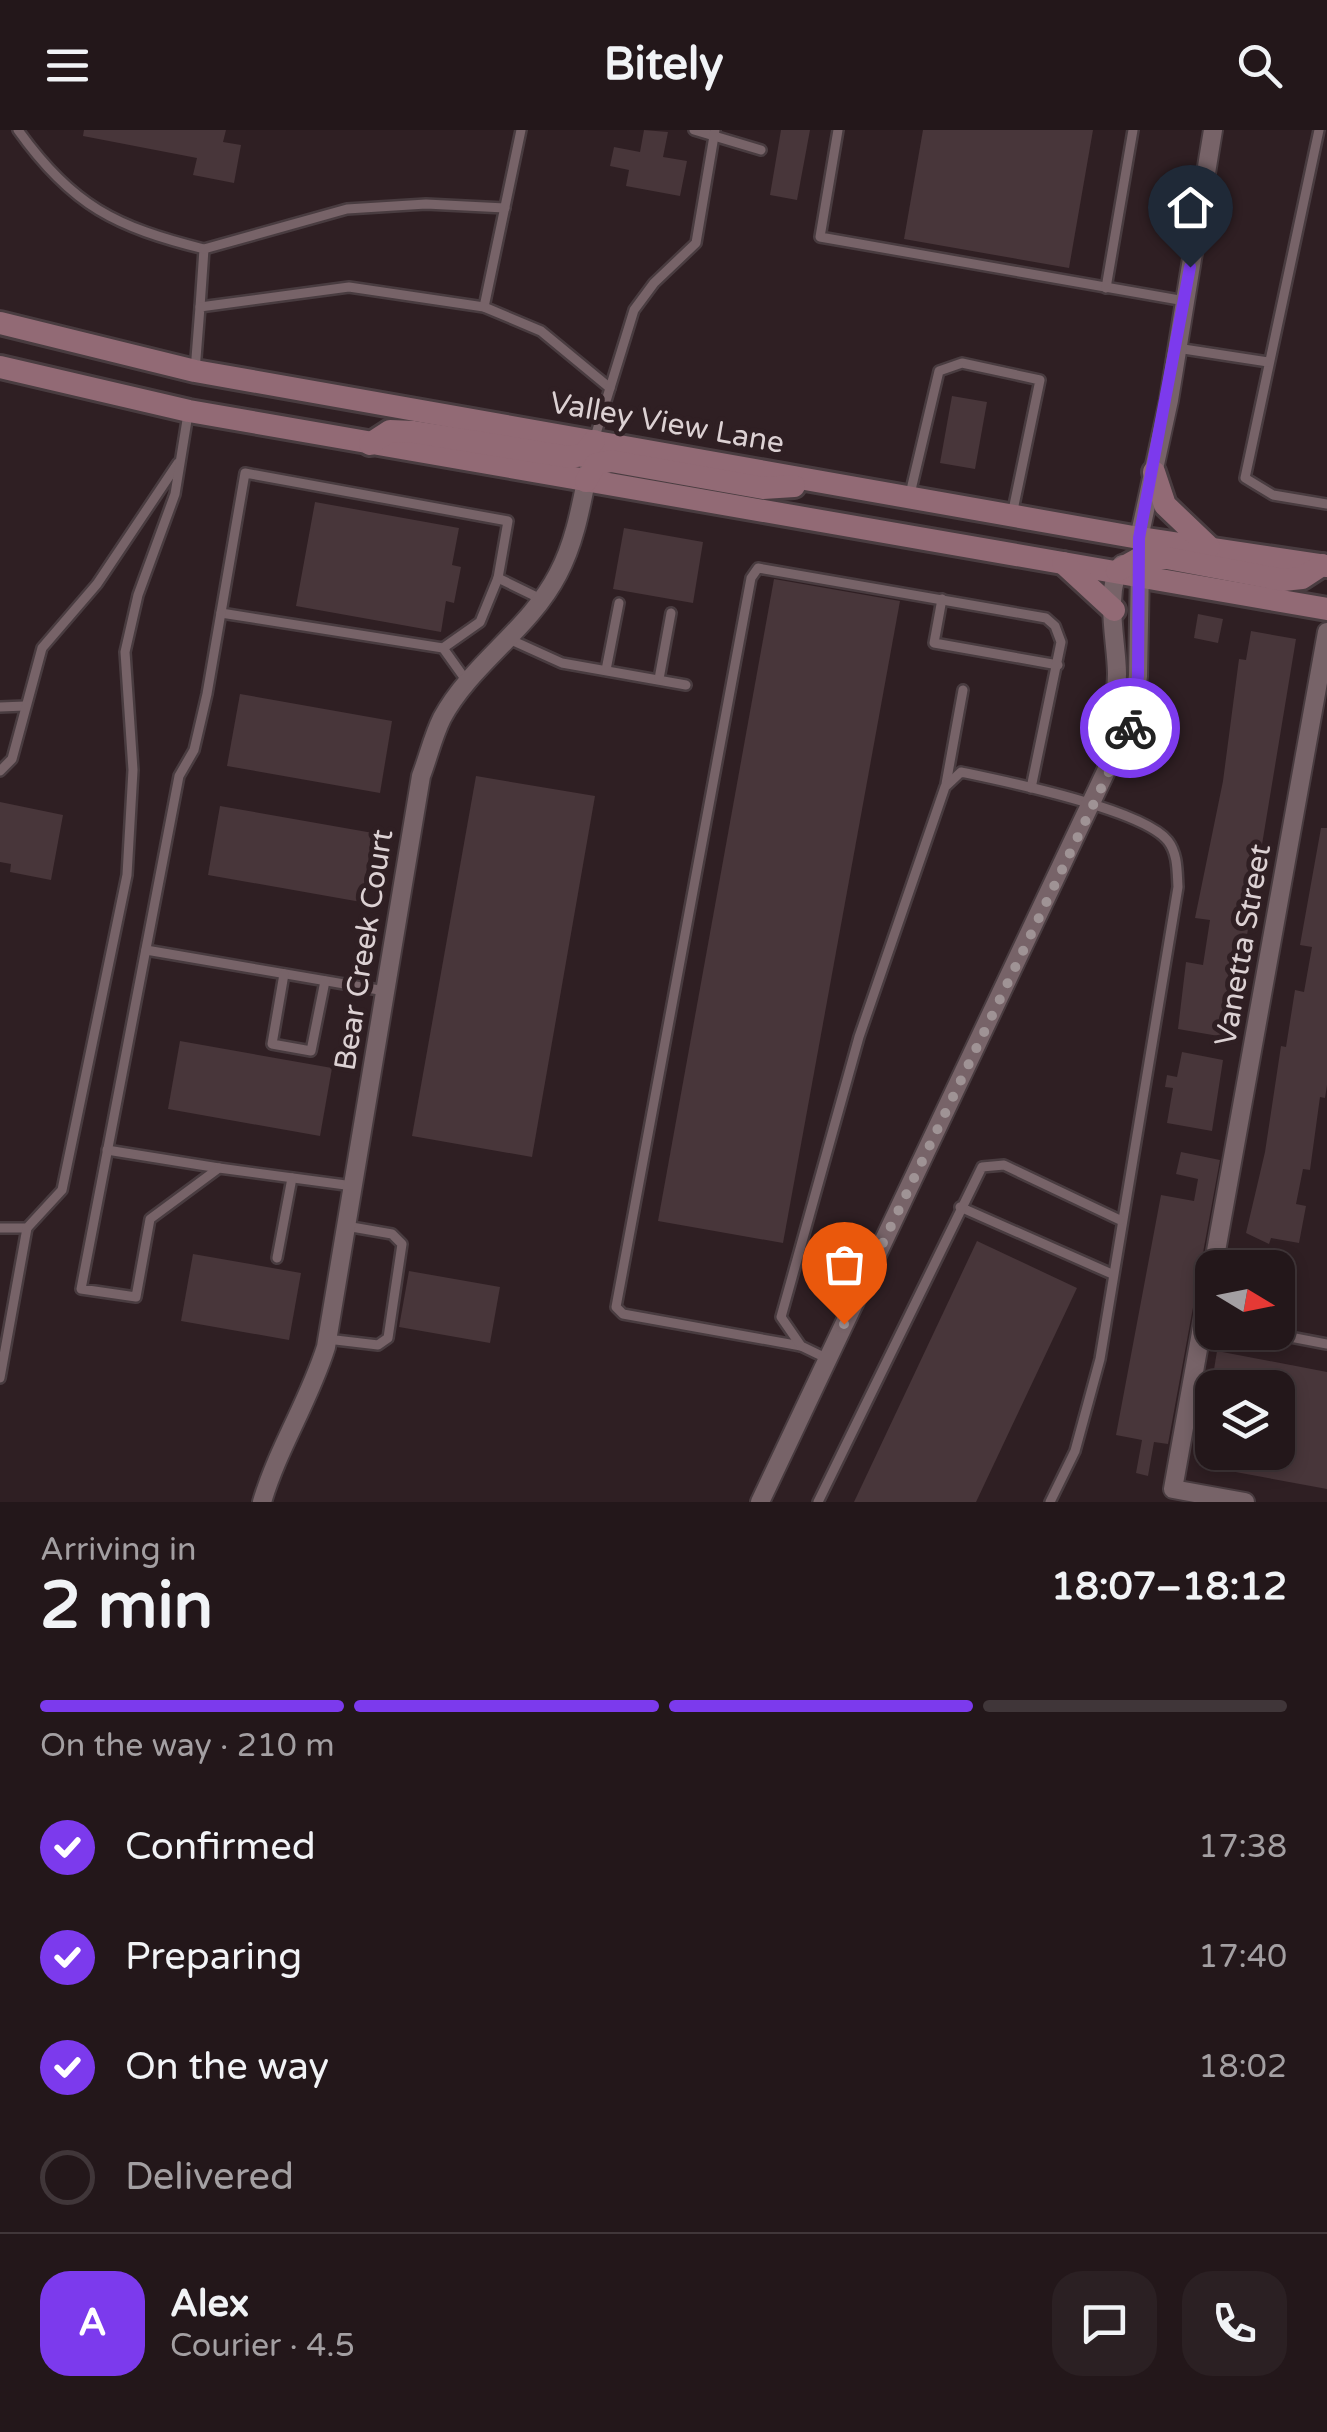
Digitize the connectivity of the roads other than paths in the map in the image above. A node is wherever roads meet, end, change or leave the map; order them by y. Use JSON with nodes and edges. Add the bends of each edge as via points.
{"nodes":[{"id":1,"x":18,"y":130,"type":"edge"},
{"id":2,"x":521,"y":130,"type":"edge"},
{"id":3,"x":694,"y":130,"type":"edge"},
{"id":4,"x":838,"y":130,"type":"edge"},
{"id":5,"x":1133,"y":130,"type":"edge"},
{"id":6,"x":1213,"y":130,"type":"edge"},
{"id":7,"x":1319,"y":130,"type":"edge"},
{"id":8,"x":715,"y":132,"type":"edge"},
{"id":9,"x":760,"y":150,"type":"dead end"},
{"id":10,"x":505,"y":208,"type":"junction"},
{"id":11,"x":204,"y":248,"type":"junction"},
{"id":12,"x":1106,"y":288,"type":"junction"},
{"id":13,"x":1185,"y":301,"type":"junction"},
{"id":14,"x":200,"y":307,"type":"junction"},
{"id":15,"x":484,"y":307,"type":"junction"},
{"id":16,"x":0,"y":324,"type":"edge"},
{"id":17,"x":1177,"y":348,"type":"junction"},
{"id":18,"x":1268,"y":362,"type":"junction"},
{"id":19,"x":0,"y":367,"type":"edge"},
{"id":20,"x":195,"y":371,"type":"junction"},
{"id":21,"x":610,"y":388,"type":"junction"},
{"id":22,"x":189,"y":411,"type":"junction"},
{"id":23,"x":594,"y":441,"type":"junction"},
{"id":24,"x":370,"y":444,"type":"junction"},
{"id":25,"x":182,"y":456,"type":"junction"},
{"id":26,"x":1154,"y":472,"type":"junction"},
{"id":27,"x":812,"y":480,"type":"junction"},
{"id":28,"x":586,"y":481,"type":"junction"},
{"id":29,"x":910,"y":497,"type":"junction"},
{"id":30,"x":1327,"y":504,"type":"edge"},
{"id":31,"x":1012,"y":515,"type":"junction"},
{"id":32,"x":1212,"y":549,"type":"junction"},
{"id":33,"x":1140,"y":557,"type":"junction"},
{"id":34,"x":1060,"y":561,"type":"junction"},
{"id":35,"x":1324,"y":566,"type":"edge"},
{"id":36,"x":1117,"y":571,"type":"junction"},
{"id":37,"x":498,"y":578,"type":"junction"},
{"id":38,"x":541,"y":599,"type":"junction"},
{"id":39,"x":942,"y":599,"type":"junction"},
{"id":40,"x":618,"y":602,"type":"dead end"},
{"id":41,"x":1327,"y":608,"type":"edge"},
{"id":42,"x":1114,"y":610,"type":"junction"},
{"id":43,"x":221,"y":613,"type":"junction"},
{"id":44,"x":670,"y":613,"type":"dead end"},
{"id":45,"x":1327,"y":632,"type":"edge"},
{"id":46,"x":509,"y":640,"type":"junction"},
{"id":47,"x":443,"y":648,"type":"junction"},
{"id":48,"x":1058,"y":664,"type":"junction"},
{"id":49,"x":606,"y":670,"type":"junction"},
{"id":50,"x":659,"y":679,"type":"junction"},
{"id":51,"x":468,"y":683,"type":"junction"},
{"id":52,"x":686,"y":684,"type":"dead end"},
{"id":53,"x":963,"y":690,"type":"dead end"},
{"id":54,"x":1322,"y":691,"type":"edge"},
{"id":55,"x":26,"y":706,"type":"junction"},
{"id":56,"x":0,"y":707,"type":"edge"},
{"id":57,"x":1108,"y":769,"type":"junction"},
{"id":58,"x":0,"y":771,"type":"edge"},
{"id":59,"x":946,"y":786,"type":"junction"},
{"id":60,"x":1031,"y":788,"type":"junction"},
{"id":61,"x":1090,"y":805,"type":"junction"},
{"id":62,"x":146,"y":950,"type":"junction"},
{"id":63,"x":284,"y":974,"type":"junction"},
{"id":64,"x":326,"y":981,"type":"junction"},
{"id":65,"x":385,"y":991,"type":"junction"},
{"id":66,"x":108,"y":1150,"type":"junction"},
{"id":67,"x":219,"y":1168,"type":"junction"},
{"id":68,"x":292,"y":1178,"type":"junction"},
{"id":69,"x":352,"y":1186,"type":"junction"},
{"id":70,"x":960,"y":1206,"type":"junction"},
{"id":71,"x":1120,"y":1220,"type":"junction"},
{"id":72,"x":346,"y":1226,"type":"junction"},
{"id":73,"x":0,"y":1228,"type":"edge"},
{"id":74,"x":27,"y":1228,"type":"junction"},
{"id":75,"x":1217,"y":1250,"type":"edge"},
{"id":76,"x":277,"y":1258,"type":"dead end"},
{"id":77,"x":1112,"y":1274,"type":"junction"},
{"id":78,"x":327,"y":1338,"type":"junction"},
{"id":79,"x":1295,"y":1338,"type":"edge"},
{"id":80,"x":1327,"y":1344,"type":"edge"},
{"id":81,"x":800,"y":1346,"type":"junction"},
{"id":82,"x":1202,"y":1350,"type":"edge"},
{"id":83,"x":828,"y":1359,"type":"junction"},
{"id":84,"x":0,"y":1378,"type":"edge"},
{"id":85,"x":1172,"y":1495,"type":"edge"},
{"id":86,"x":262,"y":1502,"type":"edge"},
{"id":87,"x":760,"y":1502,"type":"edge"},
{"id":88,"x":818,"y":1502,"type":"edge"},
{"id":89,"x":1050,"y":1502,"type":"edge"},
{"id":90,"x":1246,"y":1502,"type":"edge"}],
"edges":[{"from":1,"to":11,"type":"lane","via":[[77,199],[141,233]]},
{"from":2,"to":10,"type":"lane"},
{"from":3,"to":8,"type":"lane"},
{"from":4,"to":12,"type":"lane","via":[[820,237]]},
{"from":5,"to":12,"type":"lane"},
{"from":6,"to":13,"type":"street"},
{"from":7,"to":18,"type":"lane"},
{"from":8,"to":9,"type":"lane"},
{"from":8,"to":21,"type":"lane","via":[[696,243],[634,310]]},
{"from":10,"to":11,"type":"lane","via":[[346,208]]},
{"from":10,"to":15,"type":"lane"},
{"from":11,"to":14,"type":"lane"},
{"from":12,"to":13,"type":"lane"},
{"from":13,"to":17,"type":"street"},
{"from":14,"to":15,"type":"lane","via":[[349,288]]},
{"from":14,"to":20,"type":"lane"},
{"from":15,"to":21,"type":"lane","via":[[541,330]]},
{"from":16,"to":20,"type":"main road","name":"Valley View Lane"},
{"from":17,"to":18,"type":"lane"},
{"from":17,"to":26,"type":"street"},
{"from":18,"to":30,"type":"lane","via":[[1245,478],[1273,495]]},
{"from":19,"to":22,"type":"main road","name":"Valley View Lane"},
{"from":20,"to":22,"type":"main road"},
{"from":20,"to":23,"type":"main road","name":"Valley View Lane"},
{"from":21,"to":23,"type":"lane"},
{"from":22,"to":24,"type":"main road","name":"Valley View Lane"},
{"from":22,"to":25,"type":"lane"},
{"from":23,"to":24,"type":"main road","via":[[582,455],[569,457],[414,432],[390,432]]},
{"from":23,"to":27,"type":"main road","name":"Valley View Lane"},
{"from":23,"to":28,"type":"street","name":"Bear Creek Court"},
{"from":24,"to":28,"type":"main road","name":"Valley View Lane"},
{"from":25,"to":55,"type":"lane","via":[[98,584],[42,648]]},
{"from":25,"to":74,"type":"lane","via":[[125,652],[132,800],[116,934],[62,1190]]},
{"from":26,"to":32,"type":"main road","via":[[1165,505]]},
{"from":26,"to":33,"type":"street"},
{"from":27,"to":28,"type":"main road","via":[[763,488],[611,461],[596,464]]},
{"from":27,"to":29,"type":"main road","name":"Valley View Lane"},
{"from":28,"to":34,"type":"main road","name":"Valley View Lane"},
{"from":28,"to":38,"type":"street","name":"Bear Creek Court","via":[[576,528]]},
{"from":29,"to":31,"type":"main road","name":"Valley View Lane"},
{"from":29,"to":31,"type":"lane","via":[[939,371],[962,362],[1040,380]]},
{"from":31,"to":33,"type":"main road","name":"Valley View Lane"},
{"from":32,"to":33,"type":"main road","name":"Valley View Lane"},
{"from":32,"to":35,"type":"main road","name":"Valley View Lane"},
{"from":33,"to":35,"type":"main road","via":[[1283,580]]},
{"from":33,"to":36,"type":"main road","name":"Valley View Lane"},
{"from":33,"to":36,"type":"street"},
{"from":33,"to":41,"type":"main road","name":"Valley View Lane"},
{"from":33,"to":57,"type":"street","via":[[1138,676],[1129,734]]},
{"from":34,"to":36,"type":"main road","name":"Valley View Lane"},
{"from":34,"to":42,"type":"main road"},
{"from":36,"to":42,"type":"street"},
{"from":37,"to":38,"type":"lane"},
{"from":37,"to":43,"type":"lane","via":[[508,522],[245,473]]},
{"from":37,"to":47,"type":"lane","via":[[480,622]]},
{"from":38,"to":46,"type":"street","name":"Bear Creek Court"},
{"from":39,"to":48,"type":"lane","via":[[1046,618],[1061,642]]},
{"from":39,"to":48,"type":"lane","via":[[934,643]]},
{"from":39,"to":81,"type":"lane","via":[[770,566],[752,578],[616,1306],[623,1314]]},
{"from":40,"to":49,"type":"lane"},
{"from":42,"to":57,"type":"street","via":[[1117,675]]},
{"from":43,"to":47,"type":"lane"},
{"from":43,"to":62,"type":"lane","via":[[194,750],[179,776]]},
{"from":44,"to":50,"type":"lane"},
{"from":45,"to":54,"type":"street","name":"Vanetta Street"},
{"from":46,"to":49,"type":"lane","via":[[548,659]]},
{"from":46,"to":51,"type":"street","name":"Bear Creek Court"},
{"from":47,"to":51,"type":"lane"},
{"from":48,"to":60,"type":"lane"},
{"from":49,"to":50,"type":"lane"},
{"from":50,"to":52,"type":"lane"},
{"from":51,"to":65,"type":"street","name":"Bear Creek Court","via":[[442,718],[421,776]]},
{"from":53,"to":59,"type":"lane"},
{"from":54,"to":75,"type":"street","name":"Vanetta Street"},
{"from":55,"to":56,"type":"lane"},
{"from":55,"to":58,"type":"lane","via":[[12,759]]},
{"from":57,"to":61,"type":"street"},
{"from":59,"to":60,"type":"lane","via":[[961,772]]},
{"from":59,"to":81,"type":"lane","via":[[859,1037],[792,1270],[781,1317]]},
{"from":60,"to":61,"type":"lane"},
{"from":61,"to":71,"type":"lane","via":[[1168,840],[1177,862]]},
{"from":61,"to":83,"type":"street"},
{"from":62,"to":63,"type":"lane"},
{"from":62,"to":66,"type":"lane"},
{"from":63,"to":64,"type":"lane"},
{"from":63,"to":64,"type":"lane","via":[[272,1044],[311,1051]]},
{"from":64,"to":65,"type":"lane"},
{"from":65,"to":69,"type":"street","name":"Bear Creek Court"},
{"from":66,"to":67,"type":"lane"},
{"from":66,"to":67,"type":"lane","via":[[81,1289],[136,1296],[150,1218]]},
{"from":67,"to":68,"type":"lane"},
{"from":68,"to":69,"type":"lane"},
{"from":68,"to":76,"type":"lane"},
{"from":69,"to":72,"type":"street","name":"Bear Creek Court"},
{"from":70,"to":71,"type":"lane","via":[[982,1167],[992,1163]]},
{"from":70,"to":77,"type":"lane"},
{"from":70,"to":88,"type":"lane"},
{"from":71,"to":77,"type":"lane"},
{"from":72,"to":78,"type":"street","name":"Bear Creek Court"},
{"from":72,"to":78,"type":"lane","via":[[392,1234],[402,1244],[388,1338],[378,1345]]},
{"from":73,"to":74,"type":"lane"},
{"from":74,"to":84,"type":"lane"},
{"from":77,"to":89,"type":"lane","via":[[1100,1360],[1080,1433]]},
{"from":78,"to":86,"type":"street","name":"Bear Creek Court","via":[[311,1394]]},
{"from":79,"to":80,"type":"lane"},
{"from":81,"to":83,"type":"lane"},
{"from":82,"to":85,"type":"street","name":"Vanetta Street"},
{"from":83,"to":87,"type":"street"},
{"from":85,"to":90,"type":"street"}]}
